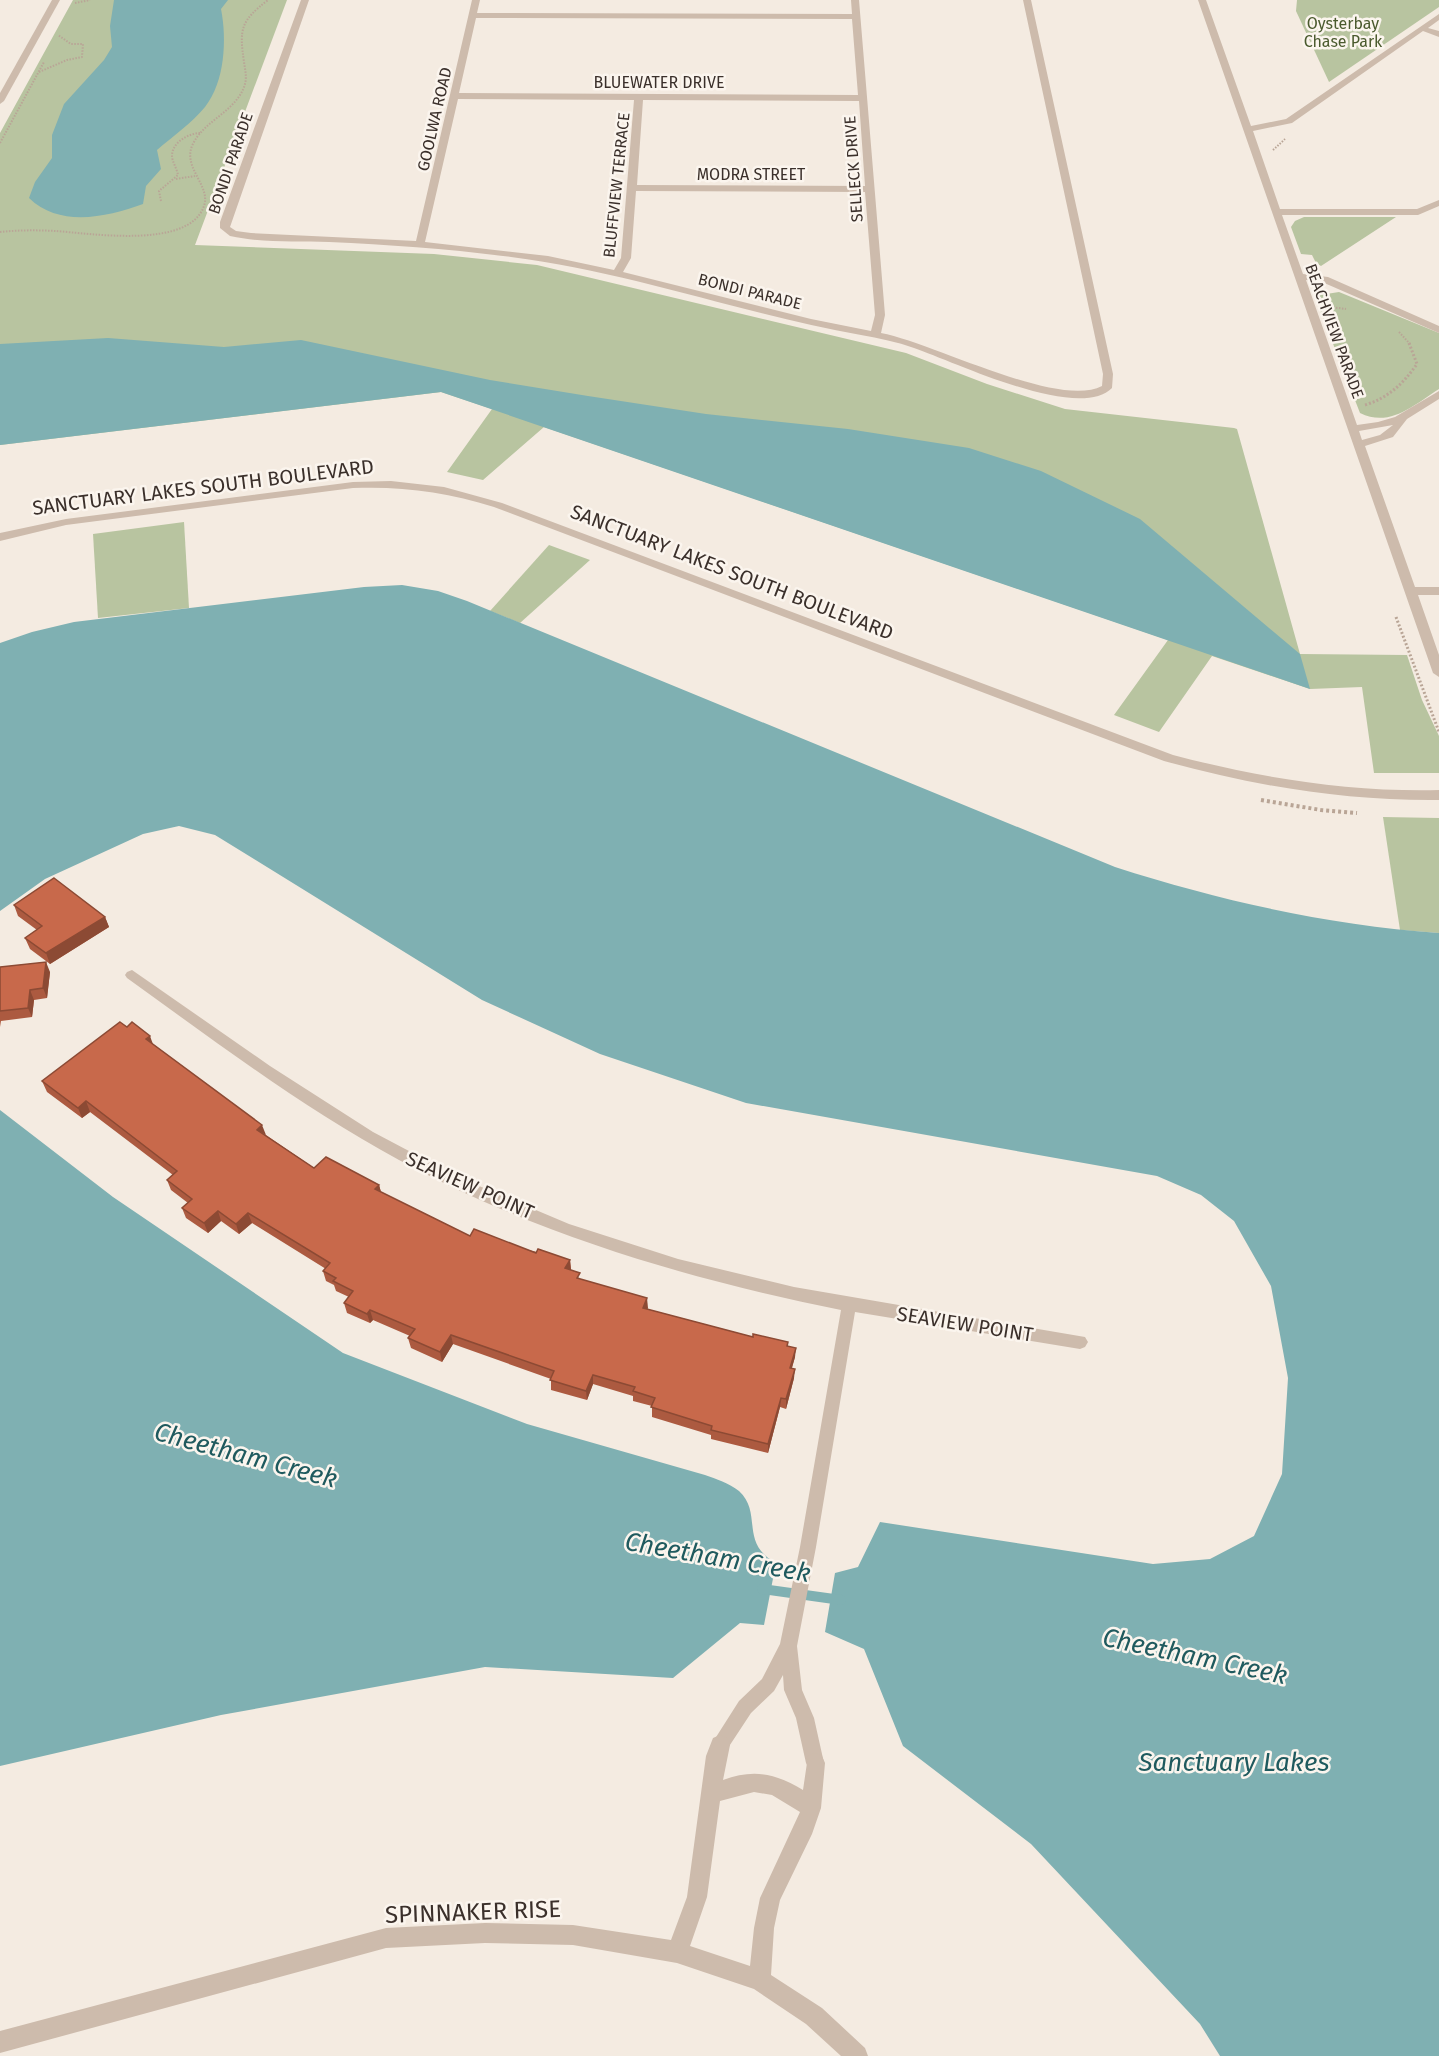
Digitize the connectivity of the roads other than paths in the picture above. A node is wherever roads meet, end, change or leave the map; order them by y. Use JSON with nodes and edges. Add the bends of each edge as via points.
{"nodes":[{"id":1,"x":56,"y":0,"type":"edge"},
{"id":2,"x":304,"y":0,"type":"edge"},
{"id":3,"x":476,"y":0,"type":"edge"},
{"id":4,"x":855,"y":0,"type":"edge"},
{"id":5,"x":1027,"y":0,"type":"edge"},
{"id":6,"x":1202,"y":0,"type":"edge"},
{"id":7,"x":473,"y":15,"type":"junction"},
{"id":8,"x":1439,"y":16,"type":"edge"},
{"id":9,"x":857,"y":17,"type":"junction"},
{"id":10,"x":1421,"y":28,"type":"junction"},
{"id":11,"x":1439,"y":34,"type":"edge"},
{"id":12,"x":454,"y":96,"type":"junction"},
{"id":13,"x":639,"y":97,"type":"junction"},
{"id":14,"x":863,"y":98,"type":"junction"},
{"id":15,"x":0,"y":101,"type":"edge"},
{"id":16,"x":1243,"y":118,"type":"junction"},
{"id":17,"x":1294,"y":118,"type":"junction"},
{"id":18,"x":1247,"y":129,"type":"junction"},
{"id":19,"x":632,"y":188,"type":"junction"},
{"id":20,"x":870,"y":189,"type":"junction"},
{"id":21,"x":1439,"y":203,"type":"edge"},
{"id":22,"x":1277,"y":212,"type":"junction"},
{"id":23,"x":420,"y":244,"type":"junction"},
{"id":24,"x":616,"y":274,"type":"junction"},
{"id":25,"x":1301,"y":281,"type":"junction"},
{"id":26,"x":1439,"y":330,"type":"edge"},
{"id":27,"x":876,"y":334,"type":"junction"},
{"id":28,"x":1439,"y":394,"type":"edge"},
{"id":29,"x":1402,"y":420,"type":"junction"},
{"id":30,"x":1353,"y":428,"type":"junction"},
{"id":31,"x":1359,"y":444,"type":"junction"},
{"id":32,"x":0,"y":537,"type":"edge"},
{"id":33,"x":1410,"y":591,"type":"junction"},
{"id":34,"x":1439,"y":591,"type":"edge"},
{"id":35,"x":1439,"y":673,"type":"edge"},
{"id":36,"x":1439,"y":795,"type":"edge"},
{"id":37,"x":132,"y":975,"type":"dead end"},
{"id":38,"x":849,"y":1305,"type":"junction"},
{"id":39,"x":1080,"y":1342,"type":"dead end"},
{"id":40,"x":788,"y":1646,"type":"junction"},
{"id":41,"x":720,"y":1745,"type":"joint"},
{"id":42,"x":815,"y":1763,"type":"joint"},
{"id":43,"x":712,"y":1794,"type":"junction"},
{"id":44,"x":811,"y":1808,"type":"junction"},
{"id":45,"x":677,"y":1952,"type":"junction"},
{"id":46,"x":760,"y":1980,"type":"junction"},
{"id":47,"x":0,"y":2042,"type":"edge"},
{"id":48,"x":857,"y":2056,"type":"edge"}],
"edges":[{"from":1,"to":15,"type":"street"},
{"from":2,"to":23,"type":"street","name":"BONDI PARADE","via":[[225,228],[238,235]]},
{"from":3,"to":7,"type":"street","name":"GOOLWA ROAD"},
{"from":4,"to":9,"type":"street","name":"SELLECK DRIVE"},
{"from":5,"to":27,"type":"street","name":"BONDI PARADE","via":[[1108,374],[1107,388],[1097,395],[1054,393]]},
{"from":6,"to":16,"type":"street","name":"BEACHVIEW PARADE"},
{"from":7,"to":9,"type":"street"},
{"from":7,"to":12,"type":"street","name":"GOOLWA ROAD"},
{"from":8,"to":10,"type":"street"},
{"from":9,"to":14,"type":"street","name":"SELLECK DRIVE"},
{"from":10,"to":11,"type":"street"},
{"from":10,"to":17,"type":"street"},
{"from":12,"to":13,"type":"street","name":"BLUEWATER DRIVE"},
{"from":12,"to":23,"type":"street","name":"GOOLWA ROAD"},
{"from":13,"to":14,"type":"street","name":"BLUEWATER DRIVE"},
{"from":13,"to":19,"type":"street","name":"BLUFFVIEW TERRACE"},
{"from":14,"to":20,"type":"street","name":"SELLECK DRIVE"},
{"from":16,"to":17,"type":"street"},
{"from":16,"to":18,"type":"street","name":"BEACHVIEW PARADE"},
{"from":17,"to":18,"type":"street"},
{"from":18,"to":22,"type":"street","name":"BEACHVIEW PARADE"},
{"from":19,"to":20,"type":"street","name":"MODRA STREET"},
{"from":19,"to":24,"type":"street","name":"BLUFFVIEW TERRACE","via":[[626,258]]},
{"from":20,"to":27,"type":"street","name":"SELLECK DRIVE","via":[[880,315]]},
{"from":21,"to":22,"type":"street","via":[[1418,212]]},
{"from":22,"to":25,"type":"street","name":"BEACHVIEW PARADE"},
{"from":23,"to":24,"type":"street","name":"BONDI PARADE","via":[[505,252]]},
{"from":24,"to":27,"type":"street","name":"BONDI PARADE","via":[[832,327]]},
{"from":25,"to":26,"type":"street","via":[[1352,290]]},
{"from":25,"to":30,"type":"street","name":"BEACHVIEW PARADE"},
{"from":28,"to":29,"type":"street"},
{"from":29,"to":30,"type":"street","via":[[1379,428]]},
{"from":29,"to":31,"type":"street","via":[[1396,432]]},
{"from":30,"to":31,"type":"street","name":"BEACHVIEW PARADE"},
{"from":31,"to":33,"type":"street","name":"BEACHVIEW PARADE"},
{"from":32,"to":36,"type":"street","name":"SANCTUARY LAKES SOUTH BOULEVARD","via":[[66,522],[341,486],[430,486],[498,504],[1178,760],[1237,776],[1327,792]]},
{"from":33,"to":34,"type":"street"},
{"from":33,"to":35,"type":"street","name":"BEACHVIEW PARADE"},
{"from":37,"to":38,"type":"lane","name":"SEAVIEW POINT","via":[[296,1092],[404,1157],[483,1194],[584,1235],[671,1264]]},
{"from":38,"to":39,"type":"lane","name":"SEAVIEW POINT"},
{"from":38,"to":40,"type":"lane"},
{"from":40,"to":41,"type":"lane","via":[[768,1685],[745,1707]]},
{"from":40,"to":42,"type":"lane","via":[[794,1690]]},
{"from":41,"to":43,"type":"street"},
{"from":42,"to":44,"type":"street"},
{"from":43,"to":44,"type":"street","via":[[740,1784],[765,1781]]},
{"from":43,"to":45,"type":"street","via":[[697,1897]]},
{"from":44,"to":46,"type":"street","via":[[770,1898]]},
{"from":45,"to":46,"type":"street","name":"SPINNAKER RISE"},
{"from":45,"to":47,"type":"street","name":"SPINNAKER RISE","via":[[573,1935],[485,1933],[386,1938]]},
{"from":46,"to":48,"type":"street","name":"SPINNAKER RISE","via":[[814,2016]]}]}
